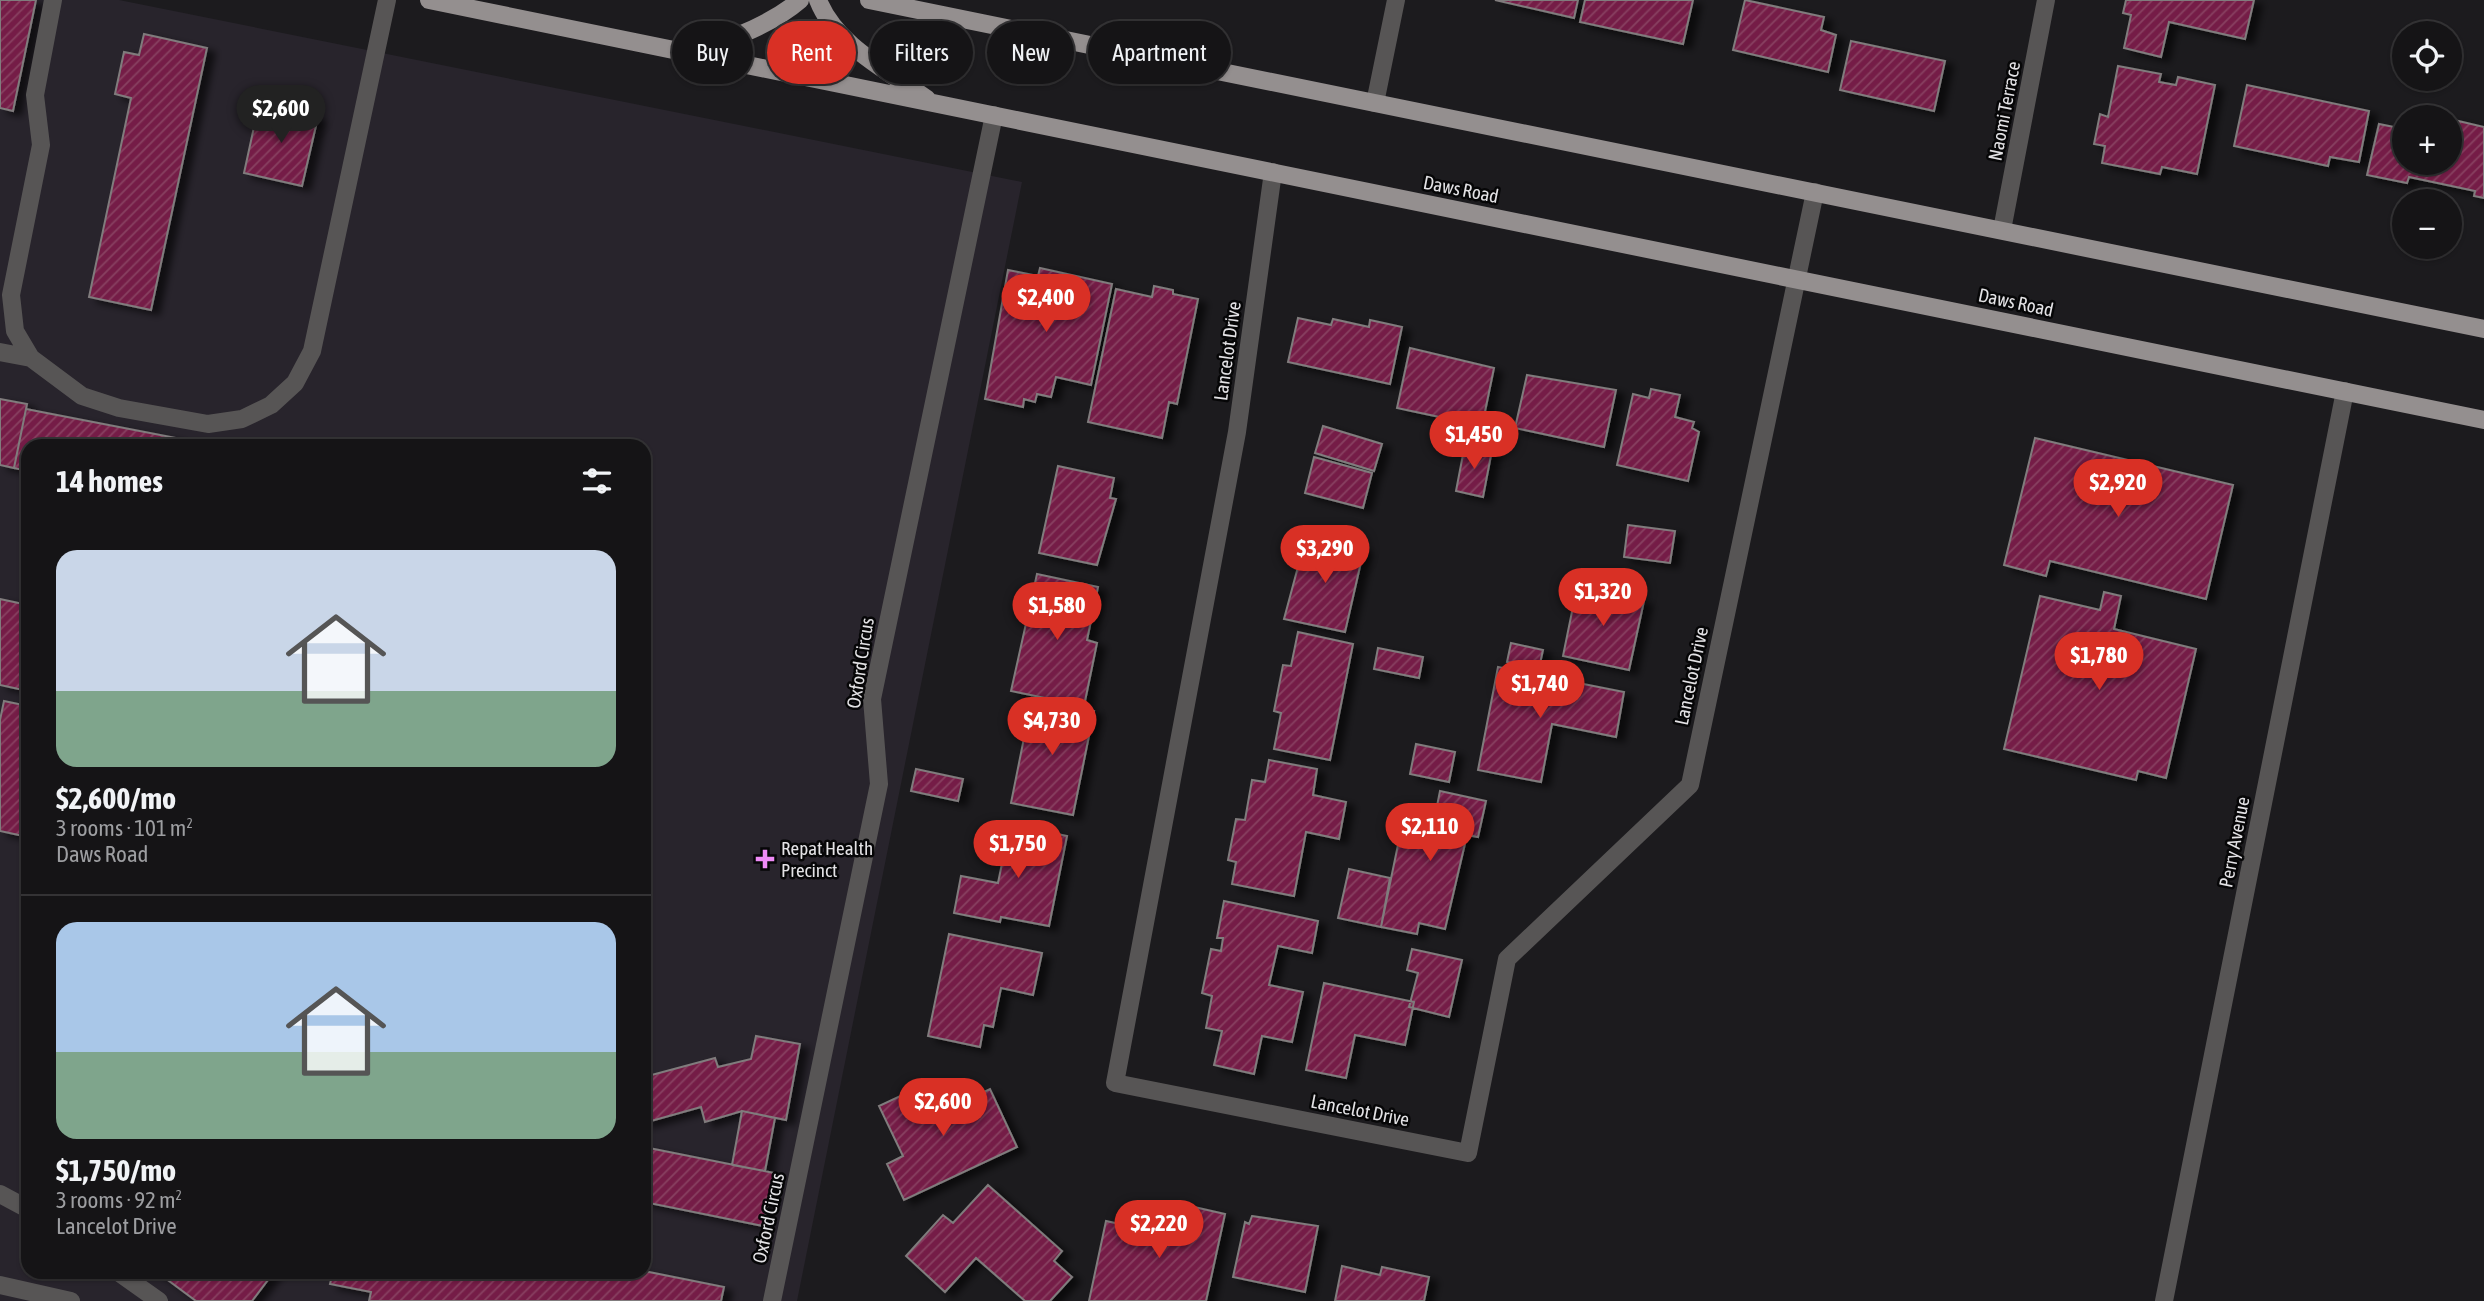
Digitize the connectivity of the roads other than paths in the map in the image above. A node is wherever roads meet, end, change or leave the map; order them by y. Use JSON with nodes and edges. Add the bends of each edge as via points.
{"nodes":[{"id":1,"x":53,"y":0,"type":"edge"},
{"id":2,"x":387,"y":0,"type":"edge"},
{"id":3,"x":429,"y":0,"type":"edge"},
{"id":4,"x":800,"y":0,"type":"edge"},
{"id":5,"x":818,"y":0,"type":"edge"},
{"id":6,"x":869,"y":0,"type":"edge"},
{"id":7,"x":1396,"y":0,"type":"edge"},
{"id":8,"x":2046,"y":0,"type":"edge"},
{"id":9,"x":753,"y":28,"type":"edge"},
{"id":10,"x":672,"y":50,"type":"edge"},
{"id":11,"x":753,"y":67,"type":"edge"},
{"id":12,"x":933,"y":103,"type":"junction"},
{"id":13,"x":1375,"y":103,"type":"junction"},
{"id":14,"x":994,"y":115,"type":"junction"},
{"id":15,"x":1273,"y":172,"type":"junction"},
{"id":16,"x":1815,"y":192,"type":"junction"},
{"id":17,"x":2003,"y":230,"type":"junction"},
{"id":18,"x":1796,"y":278,"type":"junction"},
{"id":19,"x":2484,"y":329,"type":"edge"},
{"id":20,"x":0,"y":352,"type":"edge"},
{"id":21,"x":31,"y":358,"type":"junction"},
{"id":22,"x":2345,"y":391,"type":"junction"},
{"id":23,"x":2484,"y":420,"type":"edge"},
{"id":24,"x":0,"y":1194,"type":"edge"},
{"id":25,"x":21,"y":1205,"type":"edge"},
{"id":26,"x":128,"y":1279,"type":"edge"},
{"id":27,"x":0,"y":1285,"type":"edge"},
{"id":28,"x":71,"y":1301,"type":"edge"},
{"id":29,"x":159,"y":1301,"type":"edge"},
{"id":30,"x":772,"y":1301,"type":"edge"},
{"id":31,"x":2164,"y":1301,"type":"edge"}],
"edges":[{"from":1,"to":21,"type":"street","via":[[35,95],[41,145],[11,295],[15,331]]},
{"from":2,"to":21,"type":"street","via":[[312,351],[295,383],[271,405],[242,419],[208,424],[119,408],[82,396]]},
{"from":3,"to":10,"type":"main road","name":"Daws Road"},
{"from":4,"to":9,"type":"main road"},
{"from":5,"to":12,"type":"main road","via":[[825,18],[846,40]]},
{"from":6,"to":13,"type":"main road"},
{"from":7,"to":13,"type":"street"},
{"from":8,"to":17,"type":"street","name":"Naomi Terrace"},
{"from":11,"to":12,"type":"main road","name":"Daws Road"},
{"from":12,"to":14,"type":"main road","name":"Daws Road"},
{"from":13,"to":16,"type":"main road"},
{"from":14,"to":15,"type":"main road","name":"Daws Road"},
{"from":14,"to":30,"type":"street","name":"Oxford Circus","via":[[872,699],[879,784]]},
{"from":15,"to":18,"type":"main road","name":"Daws Road"},
{"from":15,"to":18,"type":"street","name":"Lancelot Drive","via":[[1237,432],[1115,1083],[1468,1153],[1507,959],[1690,785]]},
{"from":16,"to":17,"type":"main road"},
{"from":16,"to":18,"type":"street","name":"Lancelot Drive"},
{"from":17,"to":19,"type":"main road"},
{"from":18,"to":22,"type":"main road","name":"Daws Road"},
{"from":20,"to":21,"type":"street"},
{"from":22,"to":23,"type":"main road","name":"Daws Road"},
{"from":22,"to":31,"type":"street","name":"Perry Avenue"},
{"from":24,"to":25,"type":"street"},
{"from":26,"to":29,"type":"street"},
{"from":27,"to":28,"type":"street"}]}
